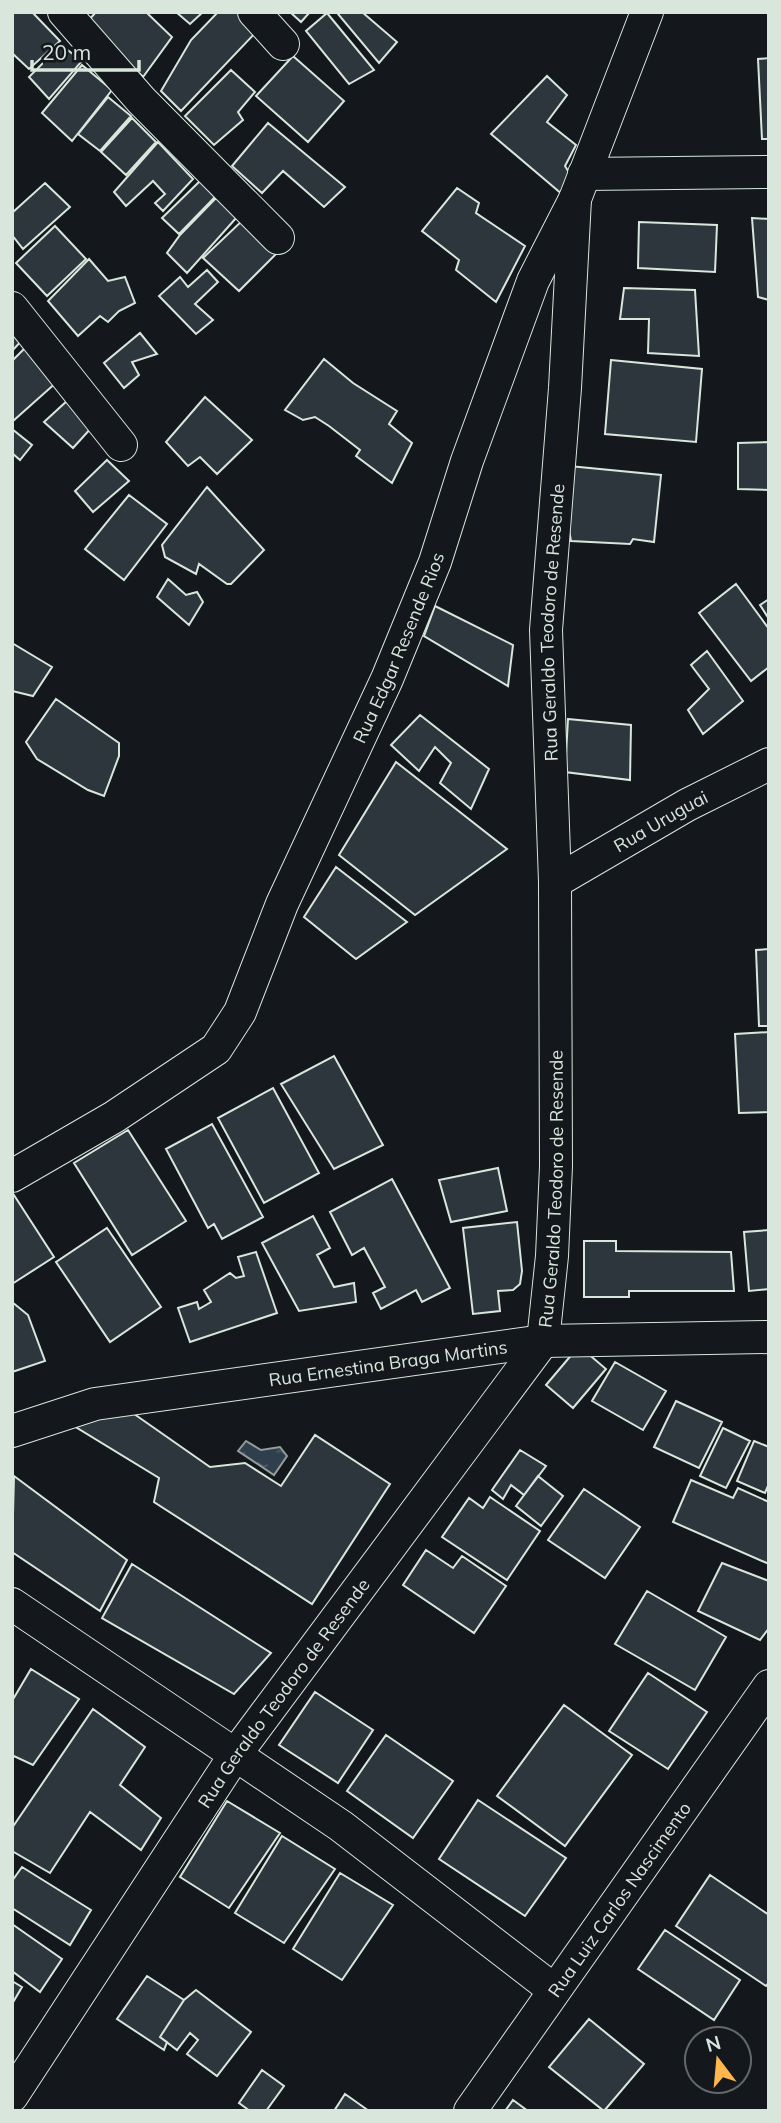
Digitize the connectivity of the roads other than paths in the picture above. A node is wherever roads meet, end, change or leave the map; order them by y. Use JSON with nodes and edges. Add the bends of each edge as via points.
{"nodes":[{"id":1,"x":64,"y":12,"type":"edge"},
{"id":2,"x":254,"y":12,"type":"edge"},
{"id":3,"x":647,"y":12,"type":"edge"},
{"id":4,"x":283,"y":44,"type":"dead end"},
{"id":5,"x":769,"y":172,"type":"edge"},
{"id":6,"x":579,"y":187,"type":"junction"},
{"id":7,"x":278,"y":238,"type":"dead end"},
{"id":8,"x":12,"y":308,"type":"edge"},
{"id":9,"x":121,"y":445,"type":"dead end"},
{"id":10,"x":769,"y":764,"type":"edge"},
{"id":11,"x":555,"y":882,"type":"junction"},
{"id":12,"x":12,"y":1175,"type":"edge"},
{"id":13,"x":769,"y":1337,"type":"edge"},
{"id":14,"x":543,"y":1341,"type":"junction"},
{"id":15,"x":12,"y":1431,"type":"edge"},
{"id":16,"x":12,"y":1604,"type":"edge"},
{"id":17,"x":769,"y":1686,"type":"edge"},
{"id":18,"x":234,"y":1755,"type":"junction"},
{"id":19,"x":554,"y":1990,"type":"junction"},
{"id":20,"x":12,"y":2096,"type":"edge"},
{"id":21,"x":470,"y":2111,"type":"edge"}],
"edges":[{"from":1,"to":7,"type":"street","via":[[141,100]]},
{"from":2,"to":4,"type":"street"},
{"from":3,"to":6,"type":"street","name":"Rua Edgar Resende Rios"},
{"from":5,"to":6,"type":"street"},
{"from":6,"to":11,"type":"street","name":"Rua Geraldo Teodoro de Resende","via":[[546,630]]},
{"from":6,"to":12,"type":"street","name":"Rua Edgar Resende Rios","via":[[533,281],[435,562],[387,679],[282,904],[240,1012],[216,1049],[114,1117]]},
{"from":8,"to":9,"type":"street"},
{"from":10,"to":11,"type":"street","name":"Rua Uruguai","via":[[687,805]]},
{"from":11,"to":14,"type":"street","name":"Rua Geraldo Teodoro de Resende","via":[[556,1166]]},
{"from":13,"to":14,"type":"street","name":"Rua Ernestina Braga Martins"},
{"from":14,"to":15,"type":"street","name":"Rua Ernestina Braga Martins","via":[[95,1404]]},
{"from":14,"to":18,"type":"street","name":"Rua Geraldo Teodoro de Resende"},
{"from":16,"to":18,"type":"street"},
{"from":17,"to":19,"type":"street","name":"Rua Luiz Carlos Nascimento"},
{"from":18,"to":19,"type":"street","via":[[341,1826]]},
{"from":18,"to":20,"type":"street","name":"Rua Geraldo Teodoro de Resende"},
{"from":19,"to":21,"type":"street","name":"Rua Luiz Carlos Nascimento"}]}
